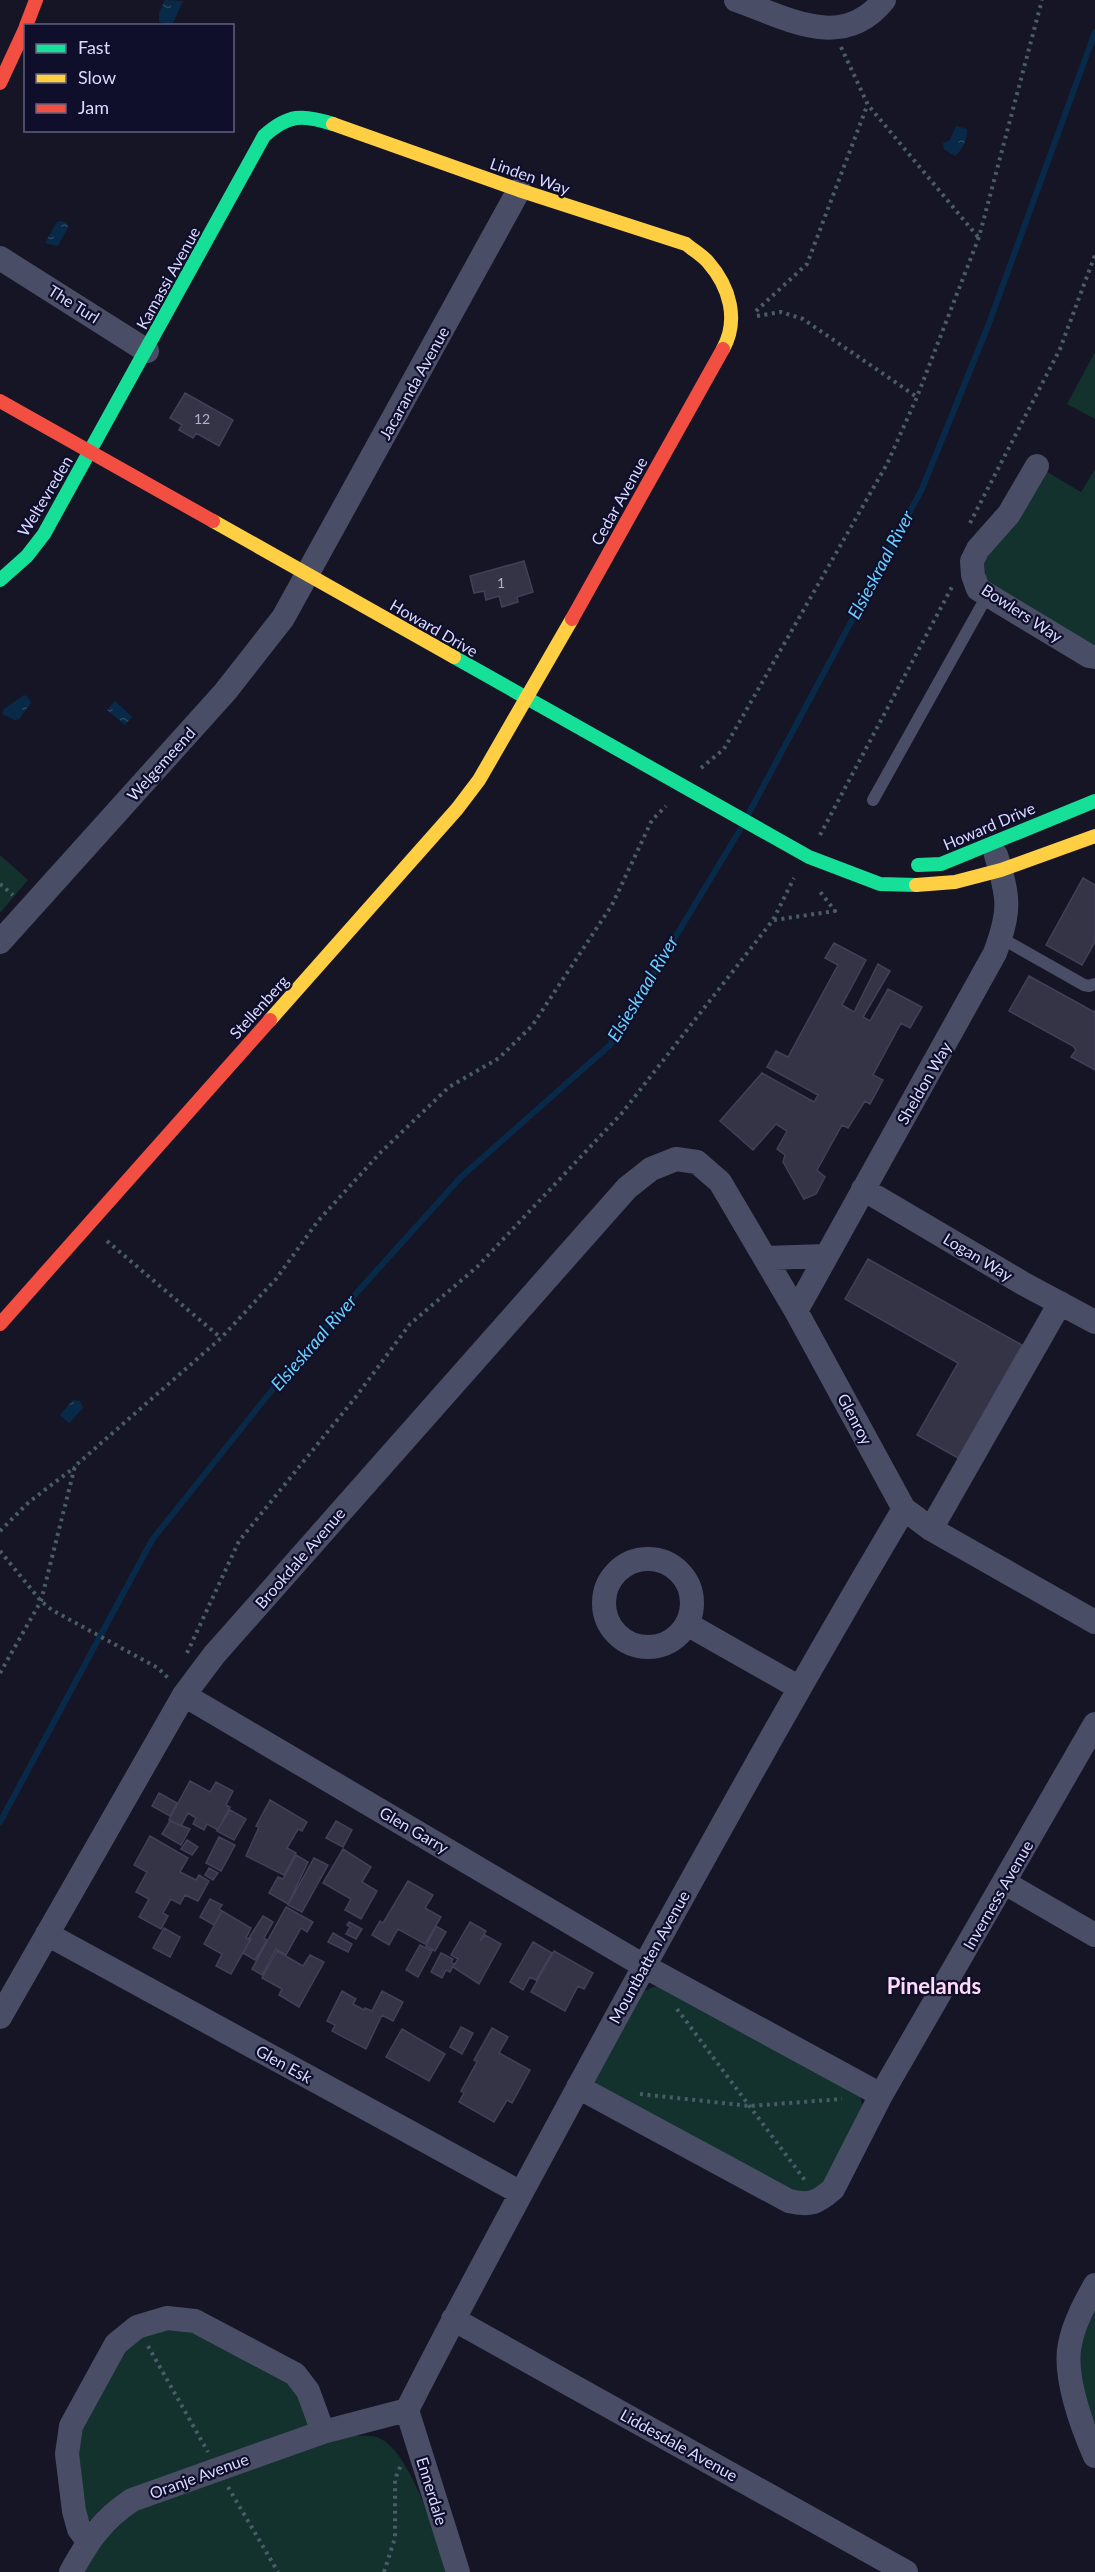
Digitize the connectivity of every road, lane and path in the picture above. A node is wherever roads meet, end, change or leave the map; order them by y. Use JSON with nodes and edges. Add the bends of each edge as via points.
{"nodes":[{"id":1,"x":36,"y":0,"type":"edge"},
{"id":2,"x":736,"y":0,"type":"edge"},
{"id":3,"x":884,"y":0,"type":"edge"},
{"id":4,"x":1042,"y":0,"type":"edge"},
{"id":5,"x":27,"y":24,"type":"edge"},
{"id":6,"x":832,"y":29,"type":"junction"},
{"id":7,"x":24,"y":30,"type":"edge"},
{"id":8,"x":0,"y":84,"type":"edge"},
{"id":9,"x":867,"y":105,"type":"junction"},
{"id":10,"x":278,"y":122,"type":"joint"},
{"id":11,"x":519,"y":190,"type":"junction"},
{"id":12,"x":979,"y":237,"type":"junction"},
{"id":13,"x":0,"y":258,"type":"edge"},
{"id":14,"x":733,"y":317,"type":"joint"},
{"id":15,"x":147,"y":351,"type":"junction"},
{"id":16,"x":917,"y":397,"type":"junction"},
{"id":17,"x":0,"y":401,"type":"edge"},
{"id":18,"x":90,"y":452,"type":"junction"},
{"id":19,"x":1037,"y":466,"type":"dead end"},
{"id":20,"x":309,"y":575,"type":"junction"},
{"id":21,"x":0,"y":580,"type":"edge"},
{"id":22,"x":988,"y":594,"type":"junction"},
{"id":23,"x":1095,"y":657,"type":"edge"},
{"id":24,"x":526,"y":699,"type":"junction"},
{"id":25,"x":685,"y":786,"type":"junction"},
{"id":26,"x":873,"y":800,"type":"dead end"},
{"id":27,"x":1095,"y":801,"type":"edge"},
{"id":28,"x":1095,"y":836,"type":"edge"},
{"id":29,"x":993,"y":844,"type":"junction"},
{"id":30,"x":907,"y":866,"type":"dead end"},
{"id":31,"x":799,"y":869,"type":"dead end"},
{"id":32,"x":877,"y":869,"type":"dead end"},
{"id":33,"x":1001,"y":870,"type":"junction"},
{"id":34,"x":857,"y":873,"type":"junction"},
{"id":35,"x":835,"y":911,"type":"dead end"},
{"id":36,"x":773,"y":920,"type":"junction"},
{"id":37,"x":1001,"y":938,"type":"junction"},
{"id":38,"x":0,"y":942,"type":"edge"},
{"id":39,"x":1095,"y":984,"type":"edge"},
{"id":40,"x":676,"y":1159,"type":"joint"},
{"id":41,"x":863,"y":1189,"type":"junction"},
{"id":42,"x":87,"y":1225,"type":"junction"},
{"id":43,"x":826,"y":1256,"type":"junction"},
{"id":44,"x":765,"y":1258,"type":"junction"},
{"id":45,"x":1060,"y":1303,"type":"junction"},
{"id":46,"x":796,"y":1311,"type":"junction"},
{"id":47,"x":1095,"y":1322,"type":"edge"},
{"id":48,"x":0,"y":1324,"type":"edge"},
{"id":49,"x":221,"y":1338,"type":"junction"},
{"id":50,"x":75,"y":1466,"type":"junction"},
{"id":51,"x":904,"y":1509,"type":"junction"},
{"id":52,"x":931,"y":1529,"type":"junction"},
{"id":53,"x":0,"y":1531,"type":"edge"},
{"id":54,"x":0,"y":1551,"type":"edge"},
{"id":55,"x":41,"y":1601,"type":"junction"},
{"id":56,"x":1095,"y":1622,"type":"edge"},
{"id":57,"x":687,"y":1624,"type":"dead end"},
{"id":58,"x":183,"y":1662,"type":"dead end"},
{"id":59,"x":0,"y":1673,"type":"edge"},
{"id":60,"x":181,"y":1683,"type":"junction"},
{"id":61,"x":798,"y":1687,"type":"junction"},
{"id":62,"x":1095,"y":1724,"type":"edge"},
{"id":63,"x":1005,"y":1883,"type":"junction"},
{"id":64,"x":47,"y":1934,"type":"junction"},
{"id":65,"x":1095,"y":1935,"type":"edge"},
{"id":66,"x":644,"y":1966,"type":"junction"},
{"id":67,"x":672,"y":2003,"type":"dead end"},
{"id":68,"x":0,"y":2017,"type":"edge"},
{"id":69,"x":578,"y":2087,"type":"junction"},
{"id":70,"x":635,"y":2094,"type":"dead end"},
{"id":71,"x":881,"y":2095,"type":"junction"},
{"id":72,"x":750,"y":2106,"type":"junction"},
{"id":73,"x":521,"y":2193,"type":"junction"},
{"id":74,"x":820,"y":2200,"type":"junction"},
{"id":75,"x":1095,"y":2284,"type":"edge"},
{"id":76,"x":453,"y":2319,"type":"junction"},
{"id":77,"x":411,"y":2422,"type":"junction"},
{"id":78,"x":323,"y":2432,"type":"junction"},
{"id":79,"x":1095,"y":2456,"type":"edge"},
{"id":80,"x":88,"y":2541,"type":"junction"},
{"id":81,"x":71,"y":2572,"type":"edge"},
{"id":82,"x":384,"y":2572,"type":"edge"},
{"id":83,"x":458,"y":2572,"type":"edge"},
{"id":84,"x":906,"y":2572,"type":"edge"}],
"edges":[{"from":1,"to":5,"type":"street"},
{"from":2,"to":6,"type":"street","via":[[816,28]]},
{"from":3,"to":6,"type":"street","via":[[873,14]]},
{"from":4,"to":12,"type":"path"},
{"from":6,"to":9,"type":"path"},
{"from":7,"to":8,"type":"street"},
{"from":9,"to":12,"type":"path"},
{"from":9,"to":16,"type":"path","via":[[807,264],[750,317],[782,312],[803,319]]},
{"from":10,"to":11,"type":"street","name":"Linden Way","via":[[295,116],[312,117]]},
{"from":10,"to":15,"type":"street","name":"Kamassi Avenue","via":[[264,136]]},
{"from":11,"to":14,"type":"street","name":"Linden Way","via":[[686,244],[708,262],[725,289]]},
{"from":11,"to":20,"type":"street","name":"Jacaranda Avenue"},
{"from":12,"to":16,"type":"path"},
{"from":13,"to":15,"type":"street","name":"The Turl"},
{"from":14,"to":24,"type":"street","name":"Cedar Avenue","via":[[729,338]]},
{"from":15,"to":18,"type":"street","name":"Kamassi Avenue"},
{"from":16,"to":25,"type":"path","via":[[887,464],[724,749]]},
{"from":17,"to":18,"type":"street","name":"Howard Drive"},
{"from":18,"to":20,"type":"street","name":"Howard Drive"},
{"from":18,"to":21,"type":"street","name":"Weltevreden","via":[[44,534]]},
{"from":19,"to":22,"type":"street","name":"Bowlers Way","via":[[1009,514],[972,561],[978,589]]},
{"from":20,"to":24,"type":"street","name":"Howard Drive"},
{"from":20,"to":38,"type":"street","name":"Welgemeend","via":[[283,618],[225,692]]},
{"from":22,"to":23,"type":"street","name":"Bowlers Way"},
{"from":22,"to":26,"type":"lane"},
{"from":24,"to":25,"type":"street","name":"Howard Drive"},
{"from":24,"to":42,"type":"street","name":"Stellenberg","via":[[479,780],[457,809]]},
{"from":25,"to":34,"type":"street","name":"Howard Drive","via":[[809,857]]},
{"from":25,"to":49,"type":"path","via":[[652,819],[612,905],[532,1026],[499,1058],[449,1087],[381,1152],[318,1221],[276,1279]]},
{"from":27,"to":29,"type":"street","name":"Howard Drive"},
{"from":28,"to":33,"type":"street","name":"Howard Drive"},
{"from":29,"to":30,"type":"street","name":"Howard Drive","via":[[941,864]]},
{"from":29,"to":33,"type":"street","name":"Sheldon Way"},
{"from":31,"to":36,"type":"path"},
{"from":32,"to":34,"type":"street","name":"Howard Drive"},
{"from":33,"to":34,"type":"street","name":"Howard Drive","via":[[955,882],[903,886],[880,884]]},
{"from":33,"to":37,"type":"street","name":"Sheldon Way","via":[[1007,909]]},
{"from":35,"to":36,"type":"path"},
{"from":36,"to":58,"type":"path","via":[[622,1113],[477,1267],[410,1324],[239,1541]]},
{"from":37,"to":39,"type":"lane","via":[[1084,985]]},
{"from":37,"to":41,"type":"street","name":"Sheldon Way","via":[[972,999]]},
{"from":40,"to":44,"type":"street","name":"Glenroy","via":[[698,1162],[720,1182]]},
{"from":40,"to":60,"type":"street","name":"Brookdale Avenue","via":[[651,1169],[627,1188],[214,1655]]},
{"from":41,"to":43,"type":"street","name":"Sheldon Way"},
{"from":41,"to":45,"type":"street","name":"Logan Way"},
{"from":42,"to":48,"type":"street","name":"Stellenberg"},
{"from":42,"to":49,"type":"path"},
{"from":43,"to":44,"type":"street"},
{"from":43,"to":46,"type":"street","name":"Sheldon Way"},
{"from":44,"to":46,"type":"street","name":"Glenroy"},
{"from":45,"to":47,"type":"street","name":"Logan Way"},
{"from":45,"to":52,"type":"street"},
{"from":46,"to":51,"type":"street","name":"Glenroy"},
{"from":49,"to":50,"type":"path"},
{"from":50,"to":53,"type":"path"},
{"from":50,"to":55,"type":"path"},
{"from":51,"to":52,"type":"street","name":"Glenroy"},
{"from":51,"to":61,"type":"street","name":"Mountbatten Avenue"},
{"from":52,"to":56,"type":"street","name":"Glenroy"},
{"from":54,"to":55,"type":"path"},
{"from":55,"to":59,"type":"path"},
{"from":55,"to":60,"type":"path","via":[[158,1668],[172,1683]]},
{"from":57,"to":61,"type":"street"},
{"from":60,"to":64,"type":"street","name":"Brookdale Avenue"},
{"from":60,"to":66,"type":"street","name":"Glen Garry"},
{"from":61,"to":66,"type":"street","name":"Mountbatten Avenue"},
{"from":62,"to":63,"type":"street","name":"Inverness Avenue"},
{"from":63,"to":65,"type":"street"},
{"from":63,"to":71,"type":"street","name":"Inverness Avenue"},
{"from":64,"to":68,"type":"street","name":"Brookdale Avenue"},
{"from":64,"to":73,"type":"street","name":"Glen Esk"},
{"from":66,"to":69,"type":"street","name":"Mountbatten Avenue"},
{"from":66,"to":71,"type":"street"},
{"from":67,"to":72,"type":"path"},
{"from":69,"to":73,"type":"street","name":"Mountbatten Avenue"},
{"from":69,"to":74,"type":"street","via":[[789,2201],[805,2204]]},
{"from":70,"to":72,"type":"path"},
{"from":71,"to":72,"type":"path"},
{"from":71,"to":74,"type":"street","name":"Inverness Avenue","via":[[833,2189]]},
{"from":72,"to":74,"type":"path"},
{"from":73,"to":76,"type":"street","name":"Mountbatten Avenue"},
{"from":75,"to":79,"type":"street","via":[[1069,2345],[1069,2371]]},
{"from":76,"to":77,"type":"street","name":"Mountbatten Avenue"},
{"from":76,"to":84,"type":"street","name":"Liddesdale Avenue"},
{"from":77,"to":78,"type":"street","name":"Oranje Avenue"},
{"from":77,"to":82,"type":"path","via":[[395,2479],[395,2538]]},
{"from":77,"to":83,"type":"street","name":"Ennerdale"},
{"from":78,"to":80,"type":"street","name":"Oranje Avenue","via":[[132,2500],[114,2512]]},
{"from":78,"to":80,"type":"street","via":[[308,2391],[296,2374],[195,2321],[167,2318],[137,2327],[116,2344],[71,2426],[67,2454],[74,2511],[79,2529]]},
{"from":80,"to":81,"type":"street","name":"Oranje Avenue"}]}
